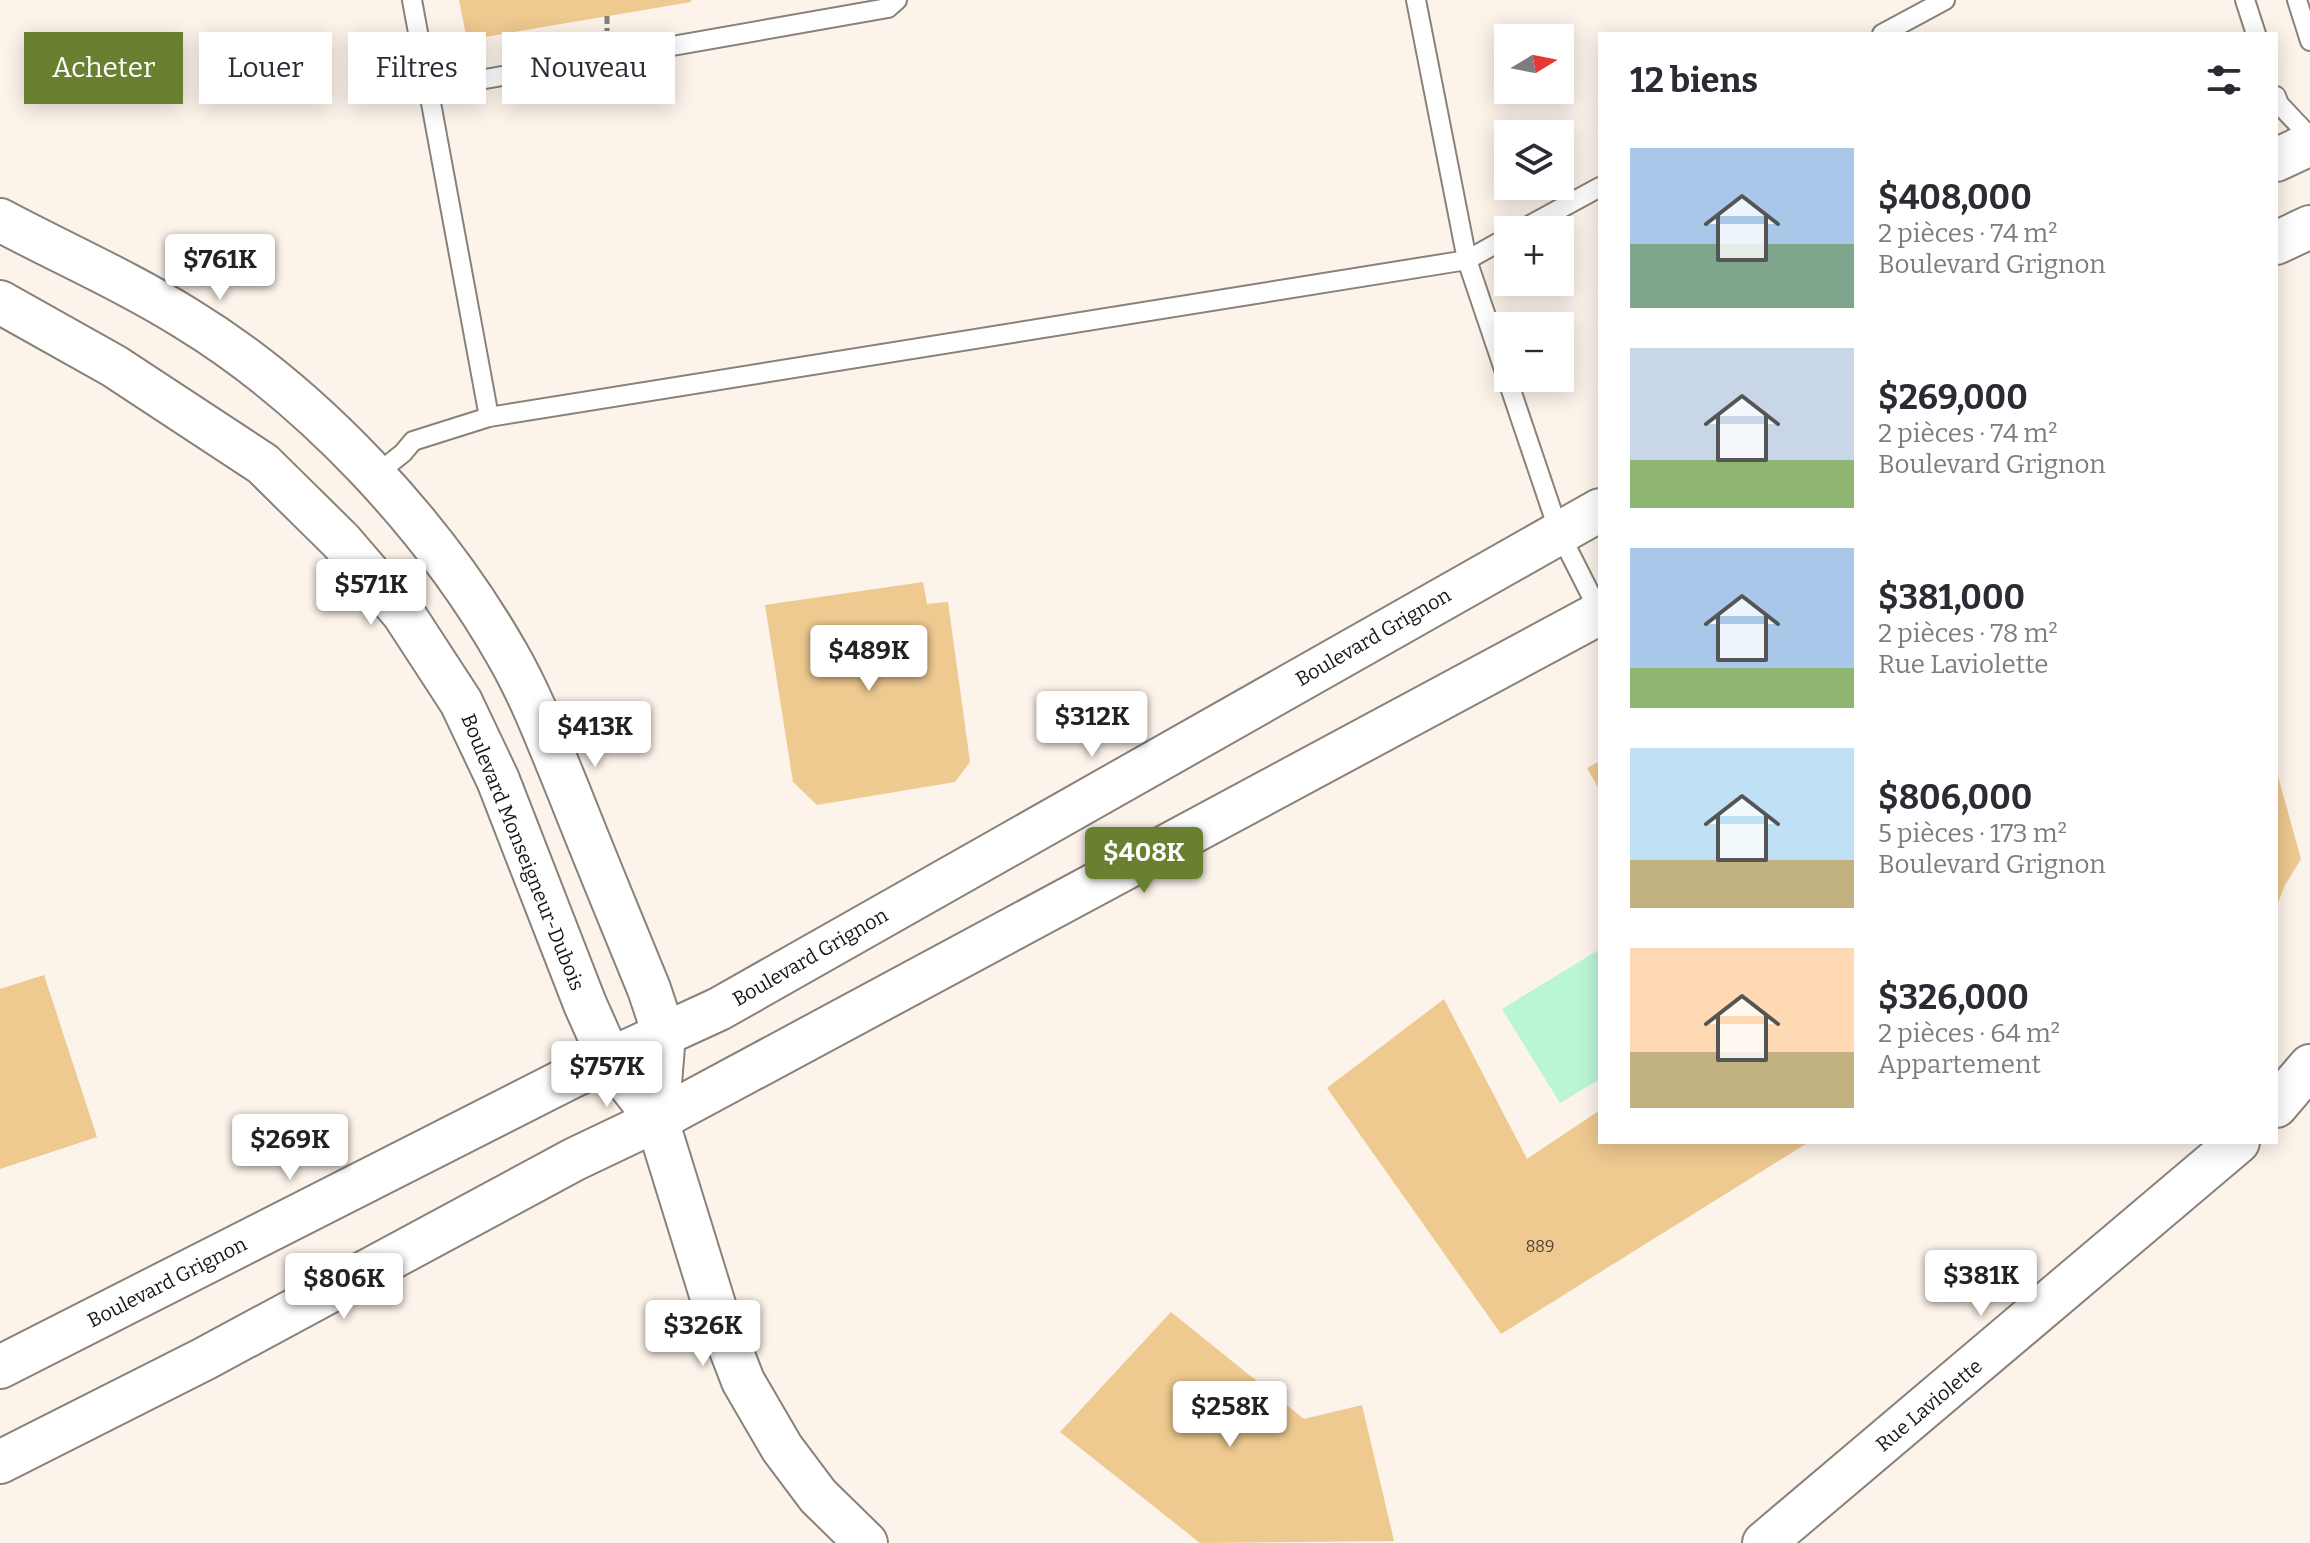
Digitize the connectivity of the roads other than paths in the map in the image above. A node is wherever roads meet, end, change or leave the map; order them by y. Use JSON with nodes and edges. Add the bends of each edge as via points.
{"nodes":[{"id":1,"x":412,"y":0,"type":"edge"},
{"id":2,"x":897,"y":0,"type":"edge"},
{"id":3,"x":1416,"y":0,"type":"edge"},
{"id":4,"x":2245,"y":0,"type":"edge"},
{"id":5,"x":2297,"y":0,"type":"edge"},
{"id":6,"x":1938,"y":2,"type":"edge"},
{"id":7,"x":418,"y":32,"type":"edge"},
{"id":8,"x":1886,"y":32,"type":"edge"},
{"id":9,"x":2255,"y":32,"type":"edge"},
{"id":10,"x":2310,"y":41,"type":"edge"},
{"id":11,"x":486,"y":79,"type":"edge"},
{"id":12,"x":2278,"y":101,"type":"edge"},
{"id":13,"x":431,"y":104,"type":"edge"},
{"id":14,"x":2310,"y":137,"type":"edge"},
{"id":15,"x":2310,"y":144,"type":"edge"},
{"id":16,"x":2278,"y":159,"type":"edge"},
{"id":17,"x":1598,"y":188,"type":"edge"},
{"id":18,"x":1547,"y":216,"type":"edge"},
{"id":19,"x":0,"y":220,"type":"edge"},
{"id":20,"x":2310,"y":227,"type":"edge"},
{"id":21,"x":2278,"y":242,"type":"edge"},
{"id":22,"x":1494,"y":245,"type":"edge"},
{"id":23,"x":1467,"y":260,"type":"junction"},
{"id":24,"x":0,"y":302,"type":"edge"},
{"id":25,"x":489,"y":417,"type":"junction"},
{"id":26,"x":374,"y":476,"type":"junction"},
{"id":27,"x":1598,"y":511,"type":"edge"},
{"id":28,"x":1559,"y":532,"type":"junction"},
{"id":29,"x":1598,"y":609,"type":"edge"},
{"id":30,"x":1598,"y":614,"type":"edge"},
{"id":31,"x":664,"y":1034,"type":"junction"},
{"id":32,"x":609,"y":1058,"type":"junction"},
{"id":33,"x":2310,"y":1066,"type":"edge"},
{"id":34,"x":2278,"y":1104,"type":"edge"},
{"id":35,"x":657,"y":1120,"type":"junction"},
{"id":36,"x":2236,"y":1144,"type":"edge"},
{"id":37,"x":0,"y":1367,"type":"edge"},
{"id":38,"x":0,"y":1462,"type":"edge"},
{"id":39,"x":866,"y":1543,"type":"edge"},
{"id":40,"x":1764,"y":1543,"type":"edge"}],
"edges":[{"from":1,"to":7,"type":"lane"},
{"from":2,"to":11,"type":"lane","via":[[888,8]]},
{"from":3,"to":23,"type":"lane"},
{"from":4,"to":9,"type":"lane"},
{"from":5,"to":10,"type":"lane"},
{"from":6,"to":8,"type":"lane"},
{"from":12,"to":14,"type":"lane"},
{"from":13,"to":25,"type":"lane"},
{"from":15,"to":16,"type":"street"},
{"from":17,"to":18,"type":"lane"},
{"from":19,"to":26,"type":"street","name":"Boulevard Monseigneur-Dubois","via":[[187,319],[253,365]]},
{"from":20,"to":21,"type":"street"},
{"from":22,"to":23,"type":"lane"},
{"from":23,"to":25,"type":"lane"},
{"from":23,"to":28,"type":"lane"},
{"from":24,"to":32,"type":"street","name":"Boulevard Monseigneur-Dubois","via":[[114,366],[263,464],[341,541],[403,613],[461,702],[498,780]]},
{"from":25,"to":26,"type":"lane","via":[[413,441]]},
{"from":26,"to":31,"type":"street","name":"Boulevard Monseigneur-Dubois","via":[[430,539],[508,656],[540,721]]},
{"from":27,"to":28,"type":"street","name":"Boulevard Grignon"},
{"from":28,"to":29,"type":"lane"},
{"from":28,"to":31,"type":"street","name":"Boulevard Grignon","via":[[719,1009]]},
{"from":30,"to":35,"type":"street"},
{"from":31,"to":32,"type":"street","name":"Boulevard Grignon"},
{"from":31,"to":35,"type":"street","name":"Boulevard Monseigneur-Dubois"},
{"from":32,"to":35,"type":"street","name":"Boulevard Monseigneur-Dubois"},
{"from":32,"to":37,"type":"street","name":"Boulevard Grignon"},
{"from":33,"to":34,"type":"street"},
{"from":35,"to":38,"type":"street"},
{"from":35,"to":39,"type":"street","name":"Boulevard Monseigneur-Dubois","via":[[743,1381],[818,1496]]},
{"from":36,"to":40,"type":"street","name":"Rue Laviolette"}]}
